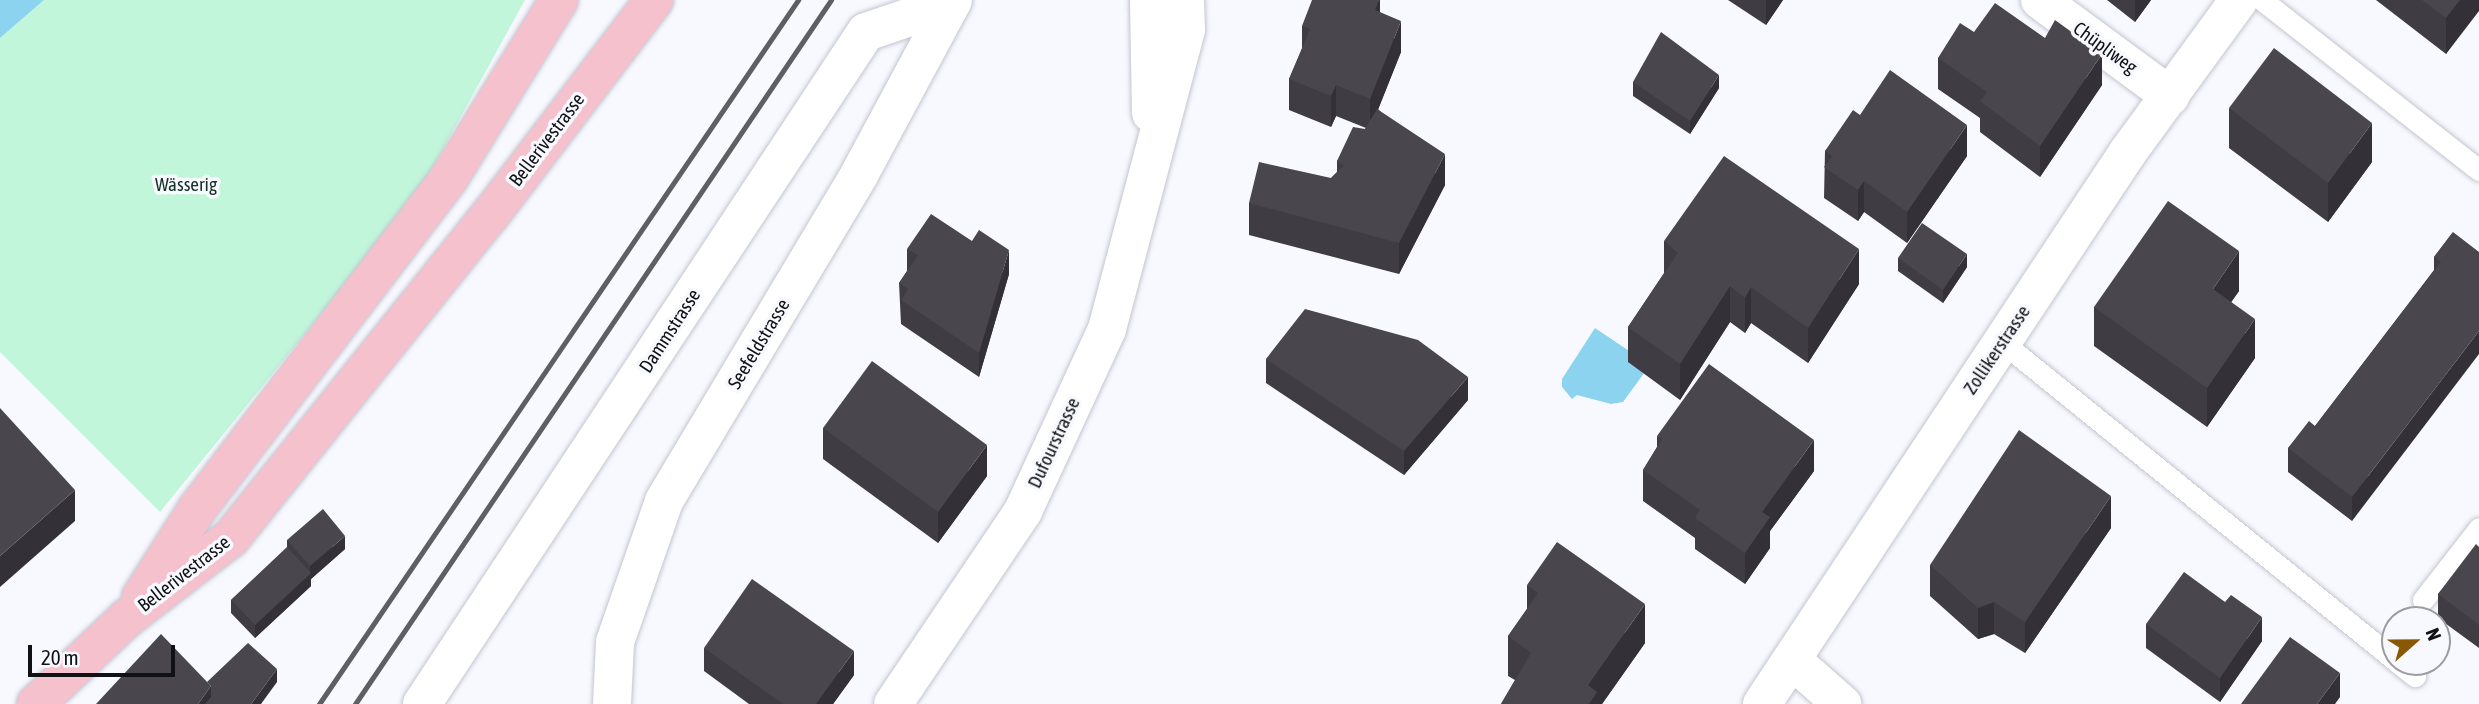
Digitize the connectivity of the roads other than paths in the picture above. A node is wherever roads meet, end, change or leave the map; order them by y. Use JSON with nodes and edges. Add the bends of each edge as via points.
{"nodes":[{"id":1,"x":559,"y":0,"type":"edge"},
{"id":2,"x":654,"y":0,"type":"edge"},
{"id":3,"x":2040,"y":0,"type":"edge"},
{"id":4,"x":2239,"y":0,"type":"edge"},
{"id":5,"x":2262,"y":0,"type":"edge"},
{"id":6,"x":952,"y":2,"type":"edge"},
{"id":7,"x":1167,"y":14,"type":"edge"},
{"id":8,"x":2170,"y":96,"type":"junction"},
{"id":9,"x":2479,"y":170,"type":"edge"},
{"id":10,"x":2002,"y":342,"type":"junction"},
{"id":11,"x":2479,"y":528,"type":"edge"},
{"id":12,"x":2423,"y":600,"type":"dead end"},
{"id":13,"x":127,"y":618,"type":"junction"},
{"id":14,"x":2381,"y":649,"type":"edge"},
{"id":15,"x":1792,"y":660,"type":"junction"},
{"id":16,"x":36,"y":704,"type":"edge"},
{"id":17,"x":422,"y":704,"type":"edge"},
{"id":18,"x":612,"y":704,"type":"edge"},
{"id":19,"x":893,"y":704,"type":"edge"},
{"id":20,"x":1762,"y":704,"type":"edge"},
{"id":21,"x":1842,"y":704,"type":"edge"}],
"edges":[{"from":1,"to":13,"type":"main road","name":"Bellerivestrasse","via":[[449,178],[197,509]]},
{"from":2,"to":13,"type":"main road","name":"Bellerivestrasse","via":[[491,214],[231,538]]},
{"from":3,"to":8,"type":"street","name":"Chüpliweg"},
{"from":4,"to":8,"type":"street","name":"Zollikerstrasse"},
{"from":5,"to":9,"type":"lane"},
{"from":6,"to":17,"type":"street","name":"Dammstrasse","via":[[866,32]]},
{"from":6,"to":18,"type":"street","name":"Seefeldstrasse","via":[[860,173],[664,501],[615,642]]},
{"from":7,"to":19,"type":"street","name":"Dufourstrasse","via":[[1152,153],[1107,329],[1023,511]]},
{"from":8,"to":10,"type":"street","name":"Zollikerstrasse"},
{"from":10,"to":14,"type":"lane"},
{"from":10,"to":15,"type":"street","name":"Zollikerstrasse"},
{"from":11,"to":12,"type":"lane"},
{"from":13,"to":16,"type":"main road"},
{"from":15,"to":20,"type":"street","name":"Zollikerstrasse"},
{"from":15,"to":21,"type":"street"}]}
